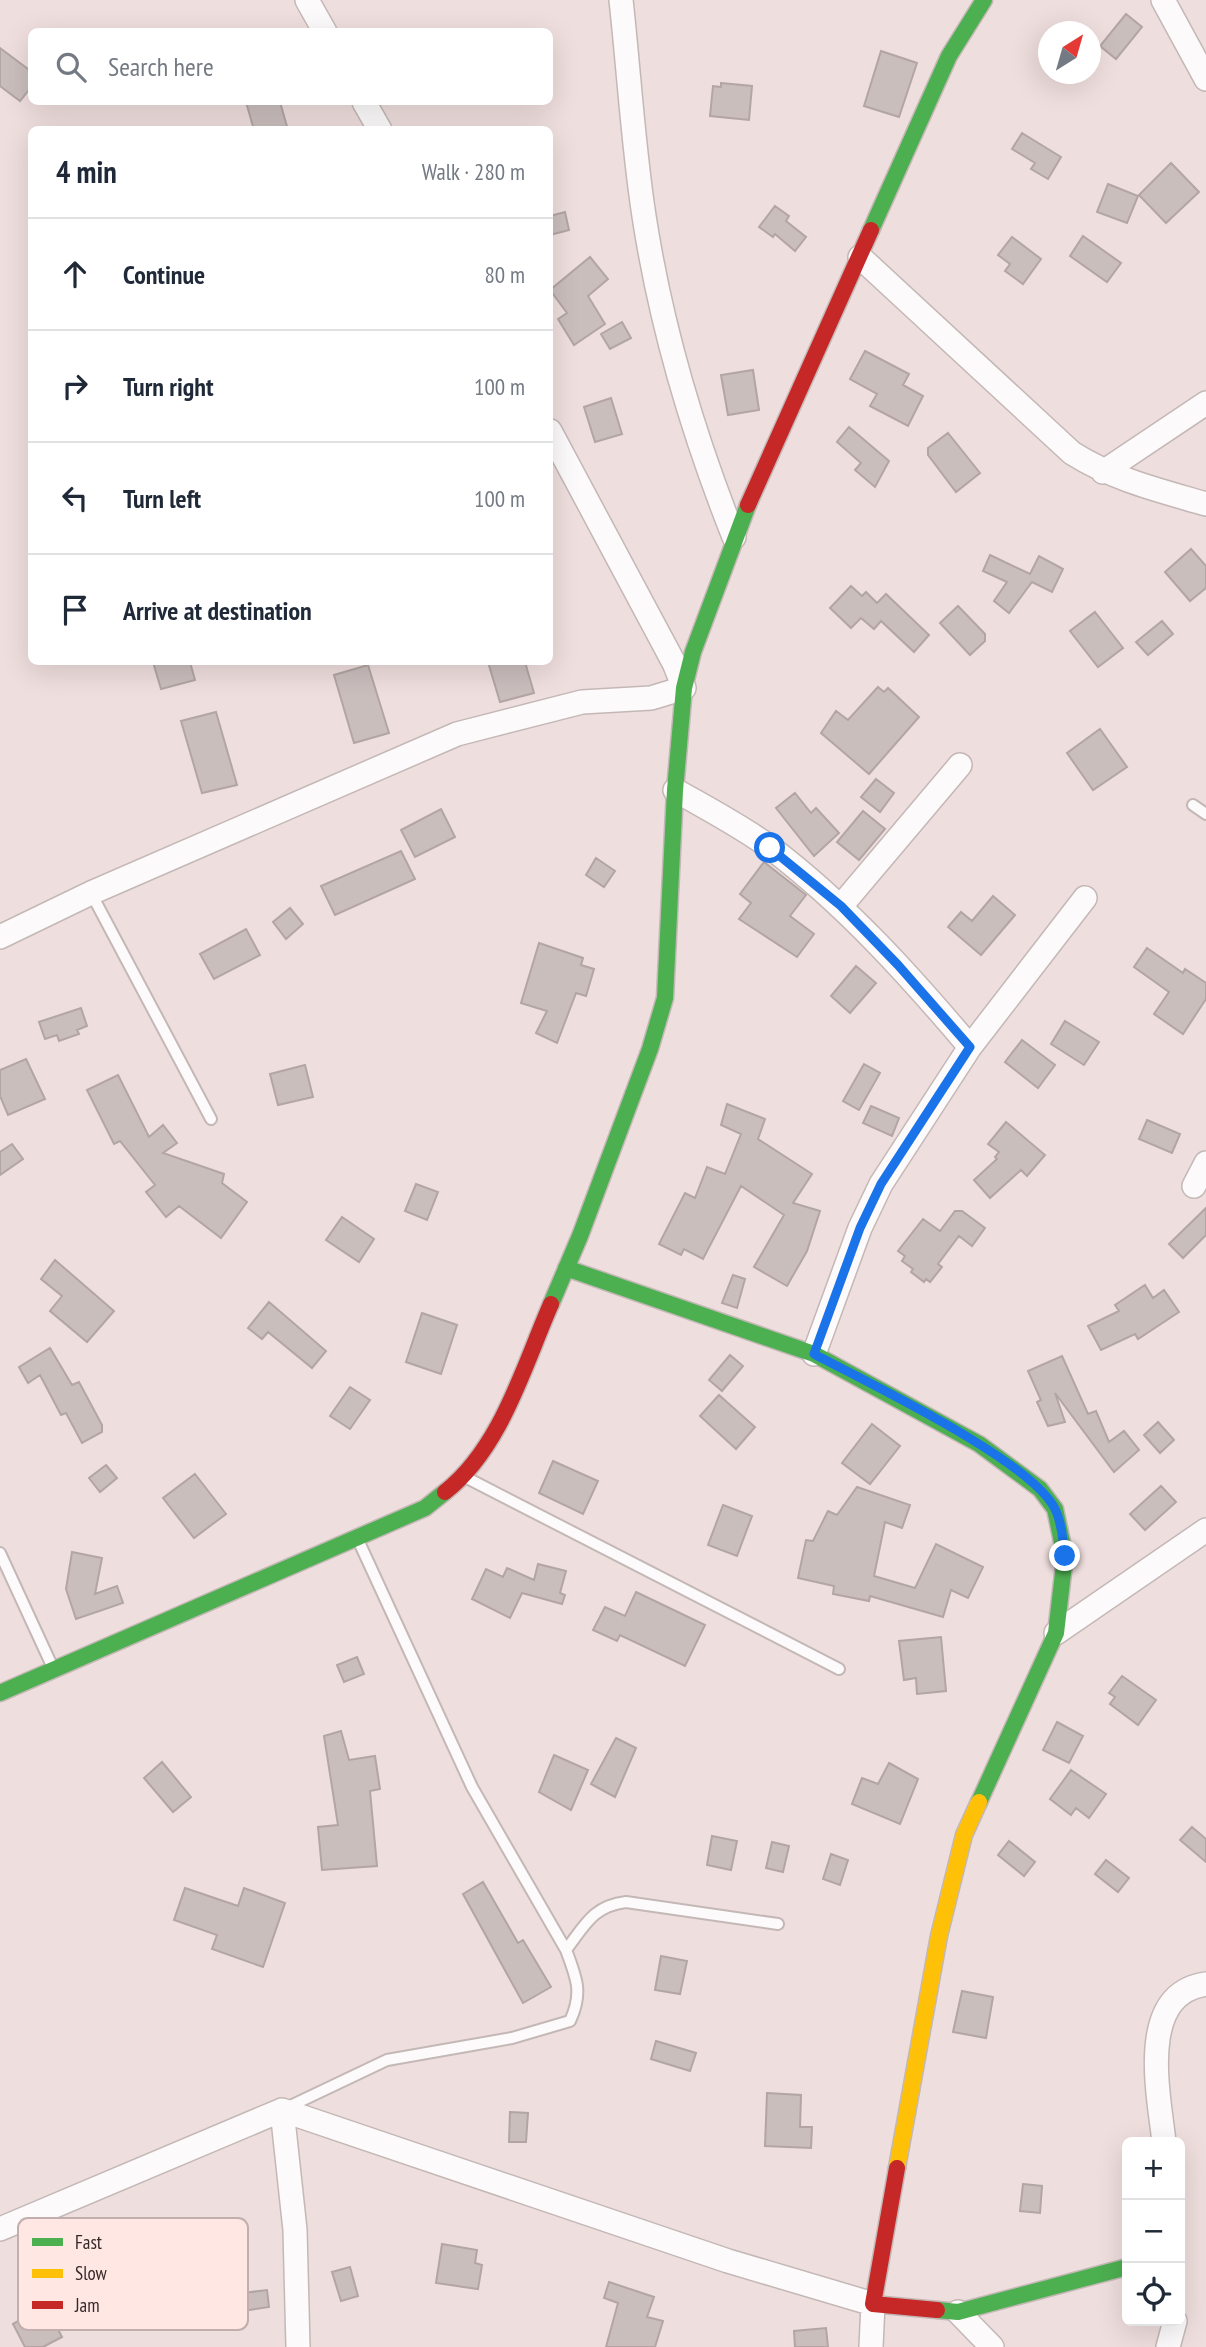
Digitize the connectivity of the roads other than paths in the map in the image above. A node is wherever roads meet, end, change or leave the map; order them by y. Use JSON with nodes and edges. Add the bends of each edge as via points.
{"nodes":[{"id":1,"x":307,"y":0,"type":"edge"},
{"id":2,"x":621,"y":0,"type":"edge"},
{"id":3,"x":984,"y":0,"type":"edge"},
{"id":4,"x":1163,"y":0,"type":"edge"},
{"id":5,"x":323,"y":28,"type":"edge"},
{"id":6,"x":1206,"y":79,"type":"edge"},
{"id":7,"x":366,"y":105,"type":"edge"},
{"id":8,"x":378,"y":126,"type":"edge"},
{"id":9,"x":860,"y":257,"type":"junction"},
{"id":10,"x":1206,"y":403,"type":"edge"},
{"id":11,"x":553,"y":437,"type":"edge"},
{"id":12,"x":1103,"y":472,"type":"junction"},
{"id":13,"x":1206,"y":504,"type":"edge"},
{"id":14,"x":734,"y":537,"type":"junction"},
{"id":15,"x":684,"y":688,"type":"junction"},
{"id":16,"x":960,"y":765,"type":"dead end"},
{"id":17,"x":675,"y":790,"type":"junction"},
{"id":18,"x":1192,"y":805,"type":"dead end"},
{"id":19,"x":1206,"y":814,"type":"edge"},
{"id":20,"x":91,"y":893,"type":"junction"},
{"id":21,"x":1085,"y":898,"type":"dead end"},
{"id":22,"x":841,"y":906,"type":"junction"},
{"id":23,"x":0,"y":937,"type":"edge"},
{"id":24,"x":970,"y":1047,"type":"junction"},
{"id":25,"x":211,"y":1119,"type":"dead end"},
{"id":26,"x":1206,"y":1163,"type":"edge"},
{"id":27,"x":1194,"y":1185,"type":"dead end"},
{"id":28,"x":566,"y":1268,"type":"junction"},
{"id":29,"x":814,"y":1354,"type":"junction"},
{"id":30,"x":464,"y":1477,"type":"junction"},
{"id":31,"x":1206,"y":1530,"type":"edge"},
{"id":32,"x":358,"y":1539,"type":"junction"},
{"id":33,"x":0,"y":1553,"type":"edge"},
{"id":34,"x":1056,"y":1633,"type":"junction"},
{"id":35,"x":839,"y":1669,"type":"dead end"},
{"id":36,"x":54,"y":1670,"type":"junction"},
{"id":37,"x":0,"y":1693,"type":"edge"},
{"id":38,"x":778,"y":1924,"type":"dead end"},
{"id":39,"x":566,"y":1951,"type":"junction"},
{"id":40,"x":1206,"y":1983,"type":"edge"},
{"id":41,"x":282,"y":2110,"type":"junction"},
{"id":42,"x":1163,"y":2137,"type":"edge"},
{"id":43,"x":26,"y":2218,"type":"edge"},
{"id":44,"x":18,"y":2221,"type":"edge"},
{"id":45,"x":0,"y":2229,"type":"edge"},
{"id":46,"x":1122,"y":2268,"type":"edge"},
{"id":47,"x":873,"y":2304,"type":"junction"},
{"id":48,"x":958,"y":2312,"type":"junction"},
{"id":49,"x":1174,"y":2326,"type":"edge"},
{"id":50,"x":298,"y":2347,"type":"edge"},
{"id":51,"x":871,"y":2347,"type":"edge"},
{"id":52,"x":992,"y":2347,"type":"edge"},
{"id":53,"x":1168,"y":2347,"type":"edge"}],
"edges":[{"from":1,"to":5,"type":"street"},
{"from":2,"to":14,"type":"street","via":[[647,230],[681,387],[705,466]]},
{"from":3,"to":9,"type":"street","via":[[949,56]]},
{"from":4,"to":6,"type":"street"},
{"from":7,"to":8,"type":"street"},
{"from":9,"to":12,"type":"street","via":[[1072,453]]},
{"from":9,"to":14,"type":"street"},
{"from":10,"to":12,"type":"street"},
{"from":11,"to":15,"type":"street"},
{"from":12,"to":13,"type":"street"},
{"from":14,"to":15,"type":"street"},
{"from":15,"to":17,"type":"street"},
{"from":15,"to":20,"type":"street","via":[[651,698],[582,702],[457,734]]},
{"from":16,"to":22,"type":"street"},
{"from":17,"to":22,"type":"street","via":[[770,848]]},
{"from":17,"to":28,"type":"street","via":[[665,998]]},
{"from":18,"to":19,"type":"lane"},
{"from":20,"to":23,"type":"street"},
{"from":20,"to":25,"type":"lane"},
{"from":21,"to":24,"type":"street"},
{"from":22,"to":24,"type":"street"},
{"from":24,"to":29,"type":"street","via":[[881,1184]]},
{"from":26,"to":27,"type":"street"},
{"from":28,"to":29,"type":"street"},
{"from":28,"to":30,"type":"street","via":[[501,1421]]},
{"from":29,"to":34,"type":"street","via":[[979,1444],[1040,1489],[1055,1509],[1065,1556]]},
{"from":30,"to":32,"type":"street","via":[[425,1508]]},
{"from":30,"to":35,"type":"lane"},
{"from":31,"to":34,"type":"street"},
{"from":32,"to":36,"type":"street"},
{"from":32,"to":39,"type":"lane","via":[[472,1787]]},
{"from":33,"to":36,"type":"lane"},
{"from":34,"to":47,"type":"street","via":[[964,1835],[939,1936]]},
{"from":36,"to":37,"type":"street"},
{"from":38,"to":39,"type":"lane","via":[[626,1902],[608,1904],[594,1914]]},
{"from":39,"to":41,"type":"lane","via":[[576,1976],[579,2002],[570,2021],[512,2038],[387,2060]]},
{"from":40,"to":42,"type":"street","via":[[1175,2000],[1160,2023],[1155,2057]]},
{"from":41,"to":43,"type":"street"},
{"from":41,"to":47,"type":"street","via":[[728,2261]]},
{"from":41,"to":50,"type":"street","via":[[295,2230]]},
{"from":44,"to":45,"type":"street"},
{"from":46,"to":48,"type":"street"},
{"from":47,"to":48,"type":"street"},
{"from":47,"to":51,"type":"street"},
{"from":48,"to":52,"type":"street"},
{"from":49,"to":53,"type":"street"}]}
